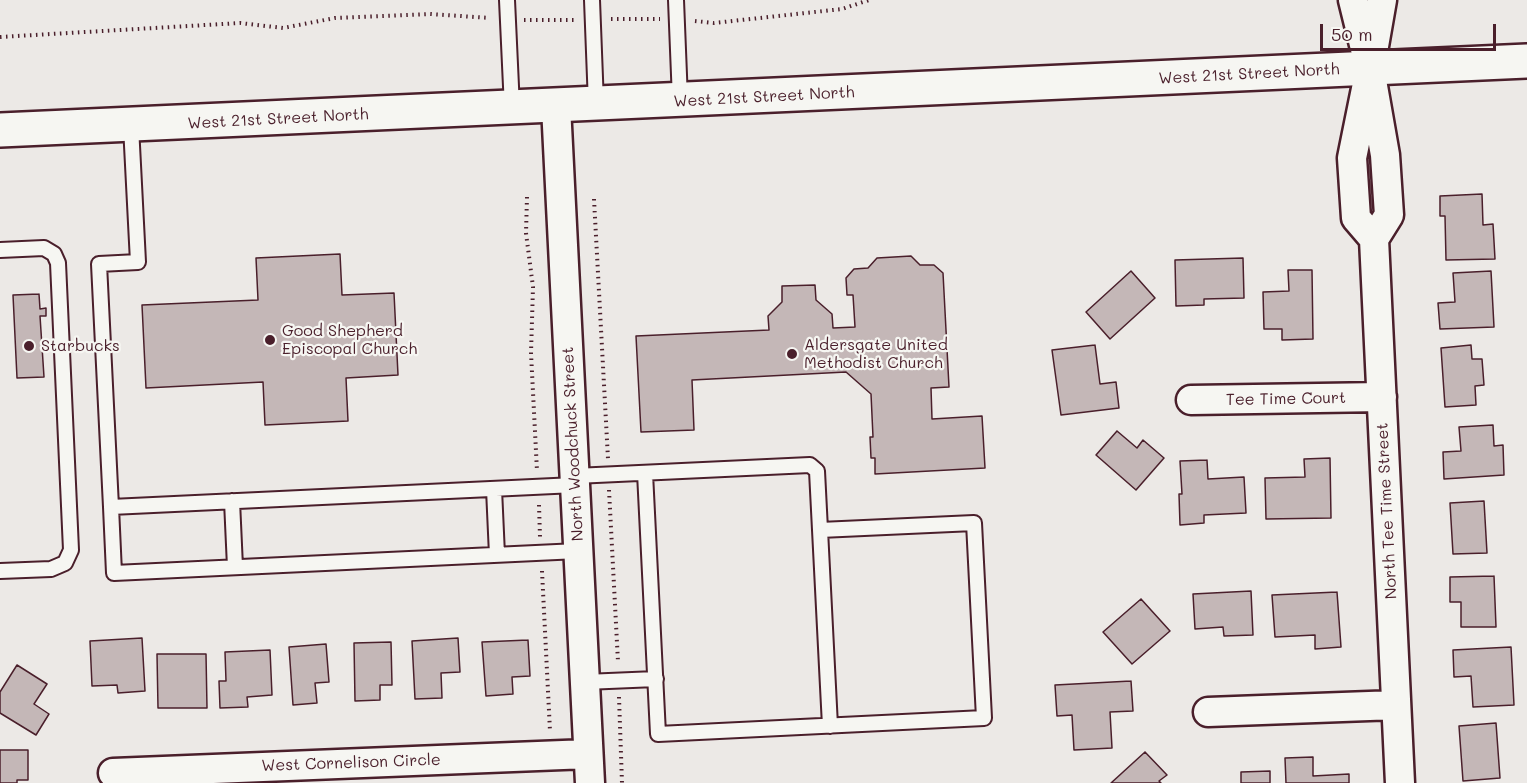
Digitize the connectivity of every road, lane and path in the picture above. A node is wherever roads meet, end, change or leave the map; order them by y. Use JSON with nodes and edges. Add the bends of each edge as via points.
{"nodes":[{"id":1,"x":507,"y":0,"type":"edge"},
{"id":2,"x":592,"y":0,"type":"edge"},
{"id":3,"x":676,"y":0,"type":"edge"},
{"id":4,"x":869,"y":0,"type":"edge"},
{"id":5,"x":1353,"y":0,"type":"edge"},
{"id":6,"x":1382,"y":0,"type":"edge"},
{"id":7,"x":508,"y":19,"type":"junction"},
{"id":8,"x":592,"y":20,"type":"junction"},
{"id":9,"x":677,"y":20,"type":"junction"},
{"id":10,"x":0,"y":37,"type":"edge"},
{"id":11,"x":1527,"y":60,"type":"edge"},
{"id":12,"x":1370,"y":69,"type":"junction"},
{"id":13,"x":681,"y":100,"type":"junction"},
{"id":14,"x":596,"y":104,"type":"junction"},
{"id":15,"x":556,"y":106,"type":"junction"},
{"id":16,"x":512,"y":108,"type":"junction"},
{"id":17,"x":131,"y":126,"type":"junction"},
{"id":18,"x":0,"y":130,"type":"edge"},
{"id":19,"x":0,"y":250,"type":"edge"},
{"id":20,"x":1382,"y":397,"type":"junction"},
{"id":21,"x":1191,"y":400,"type":"dead end"},
{"id":22,"x":645,"y":473,"type":"junction"},
{"id":23,"x":575,"y":481,"type":"junction"},
{"id":24,"x":494,"y":489,"type":"junction"},
{"id":25,"x":232,"y":501,"type":"junction"},
{"id":26,"x":111,"y":507,"type":"junction"},
{"id":27,"x":820,"y":530,"type":"junction"},
{"id":28,"x":578,"y":551,"type":"junction"},
{"id":29,"x":497,"y":555,"type":"junction"},
{"id":30,"x":235,"y":567,"type":"junction"},
{"id":31,"x":0,"y":571,"type":"edge"},
{"id":32,"x":656,"y":679,"type":"junction"},
{"id":33,"x":585,"y":682,"type":"junction"},
{"id":34,"x":1396,"y":705,"type":"junction"},
{"id":35,"x":1208,"y":712,"type":"dead end"},
{"id":36,"x":830,"y":726,"type":"junction"},
{"id":37,"x":588,"y":753,"type":"junction"},
{"id":38,"x":113,"y":773,"type":"dead end"},
{"id":39,"x":590,"y":783,"type":"edge"},
{"id":40,"x":1400,"y":783,"type":"edge"}],
"edges":[{"from":1,"to":7,"type":"lane"},
{"from":2,"to":8,"type":"lane"},
{"from":3,"to":9,"type":"lane"},
{"from":4,"to":9,"type":"path","via":[[842,9],[737,20]]},
{"from":5,"to":12,"type":"street","name":"North Tee Time Street"},
{"from":6,"to":12,"type":"street","name":"North Tee Time Street"},
{"from":7,"to":8,"type":"path"},
{"from":7,"to":10,"type":"path","via":[[430,14],[335,18],[283,28],[240,23]]},
{"from":7,"to":16,"type":"lane"},
{"from":8,"to":9,"type":"path"},
{"from":8,"to":14,"type":"lane"},
{"from":9,"to":13,"type":"lane"},
{"from":11,"to":12,"type":"main road","name":"West 21st Street North"},
{"from":12,"to":13,"type":"main road","name":"West 21st Street North"},
{"from":12,"to":20,"type":"street","name":"North Tee Time Street","via":[[1352,158],[1356,218],[1374,239]]},
{"from":13,"to":14,"type":"main road","name":"West 21st Street North"},
{"from":14,"to":15,"type":"main road","name":"West 21st Street North"},
{"from":15,"to":16,"type":"main road","name":"West 21st Street North"},
{"from":15,"to":23,"type":"street","name":"North Woodchuck Street"},
{"from":16,"to":17,"type":"main road","name":"West 21st Street North"},
{"from":17,"to":18,"type":"main road","name":"West 21st Street North"},
{"from":17,"to":26,"type":"lane","via":[[138,262],[99,264]]},
{"from":19,"to":31,"type":"lane","via":[[44,248],[54,254],[58,263],[71,550],[65,562],[51,569]]},
{"from":20,"to":21,"type":"street","name":"Tee Time Court"},
{"from":20,"to":34,"type":"street","name":"North Tee Time Street"},
{"from":22,"to":23,"type":"lane"},
{"from":22,"to":27,"type":"lane","via":[[810,465],[817,471]]},
{"from":22,"to":32,"type":"lane"},
{"from":23,"to":24,"type":"lane"},
{"from":23,"to":28,"type":"street","name":"North Woodchuck Street"},
{"from":24,"to":25,"type":"lane"},
{"from":24,"to":29,"type":"lane"},
{"from":25,"to":26,"type":"lane"},
{"from":25,"to":30,"type":"lane"},
{"from":26,"to":30,"type":"lane","via":[[114,573]]},
{"from":27,"to":36,"type":"lane"},
{"from":27,"to":36,"type":"lane","via":[[974,523],[982,674],[984,718]]},
{"from":28,"to":29,"type":"lane"},
{"from":28,"to":33,"type":"street","name":"North Woodchuck Street"},
{"from":29,"to":30,"type":"lane"},
{"from":32,"to":33,"type":"lane"},
{"from":32,"to":36,"type":"lane","via":[[658,734]]},
{"from":33,"to":37,"type":"street","name":"North Woodchuck Street"},
{"from":34,"to":35,"type":"street"},
{"from":34,"to":40,"type":"street","name":"North Tee Time Street"},
{"from":37,"to":38,"type":"street","name":"West Cornelison Circle"},
{"from":37,"to":39,"type":"street","name":"North Woodchuck Street"}]}
